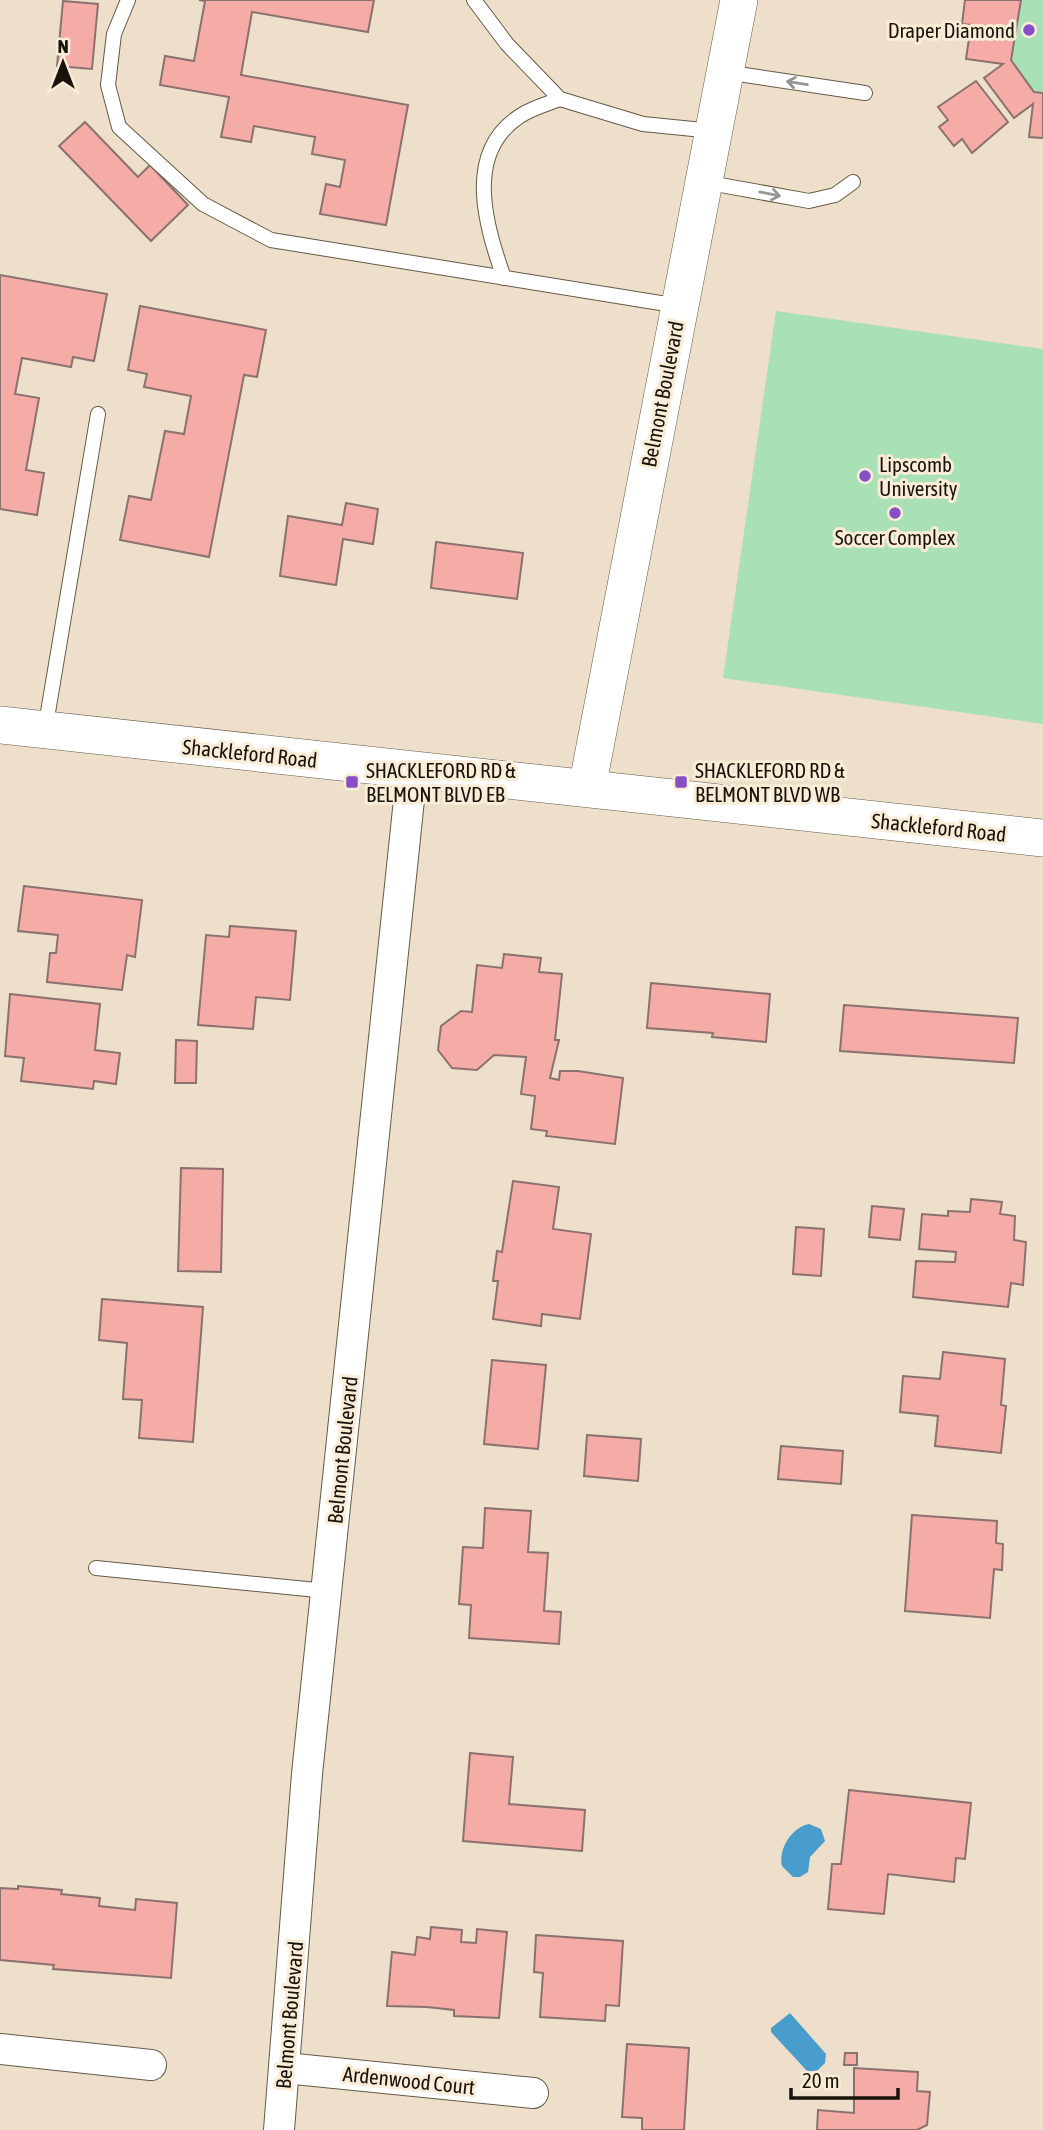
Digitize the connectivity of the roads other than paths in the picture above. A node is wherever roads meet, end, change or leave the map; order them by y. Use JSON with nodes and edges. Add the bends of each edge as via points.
{"nodes":[{"id":1,"x":128,"y":0,"type":"edge"},
{"id":2,"x":474,"y":0,"type":"edge"},
{"id":3,"x":739,"y":0,"type":"edge"},
{"id":4,"x":725,"y":72,"type":"junction"},
{"id":5,"x":865,"y":93,"type":"dead end"},
{"id":6,"x":560,"y":99,"type":"junction"},
{"id":7,"x":713,"y":131,"type":"junction"},
{"id":8,"x":702,"y":181,"type":"junction"},
{"id":9,"x":853,"y":183,"type":"dead end"},
{"id":10,"x":504,"y":278,"type":"junction"},
{"id":11,"x":679,"y":306,"type":"junction"},
{"id":12,"x":98,"y":414,"type":"dead end"},
{"id":13,"x":0,"y":726,"type":"edge"},
{"id":14,"x":45,"y":731,"type":"junction"},
{"id":15,"x":412,"y":771,"type":"junction"},
{"id":16,"x":587,"y":788,"type":"junction"},
{"id":17,"x":1043,"y":838,"type":"edge"},
{"id":18,"x":96,"y":1568,"type":"dead end"},
{"id":19,"x":327,"y":1591,"type":"junction"},
{"id":20,"x":0,"y":2049,"type":"edge"},
{"id":21,"x":151,"y":2065,"type":"dead end"},
{"id":22,"x":285,"y":2068,"type":"junction"},
{"id":23,"x":533,"y":2093,"type":"dead end"},
{"id":24,"x":279,"y":2130,"type":"edge"}],
"edges":[{"from":1,"to":10,"type":"lane","via":[[114,34],[108,85],[119,127],[203,204],[271,240]]},
{"from":2,"to":6,"type":"lane","via":[[507,44]]},
{"from":3,"to":4,"type":"street","name":"Belmont Boulevard"},
{"from":5,"to":4,"type":"lane","one_way":true},
{"from":4,"to":7,"type":"street","name":"Belmont Boulevard"},
{"from":6,"to":7,"type":"lane","via":[[643,124]]},
{"from":6,"to":10,"type":"lane","via":[[520,116],[496,139],[482,185],[485,225]]},
{"from":7,"to":8,"type":"street","name":"Belmont Boulevard"},
{"from":8,"to":9,"type":"lane","one_way":true,"via":[[808,201],[835,195]]},
{"from":8,"to":11,"type":"street","name":"Belmont Boulevard"},
{"from":10,"to":11,"type":"lane"},
{"from":11,"to":16,"type":"street","name":"Belmont Boulevard"},
{"from":12,"to":14,"type":"lane"},
{"from":13,"to":14,"type":"street","name":"Shackleford Road"},
{"from":14,"to":15,"type":"street","name":"Shackleford Road"},
{"from":15,"to":16,"type":"street","name":"Shackleford Road"},
{"from":15,"to":19,"type":"street","name":"Belmont Boulevard"},
{"from":16,"to":17,"type":"street","name":"Shackleford Road"},
{"from":18,"to":19,"type":"lane"},
{"from":19,"to":22,"type":"street","name":"Belmont Boulevard","via":[[307,1774]]},
{"from":20,"to":21,"type":"street"},
{"from":22,"to":23,"type":"street","name":"Ardenwood Court"},
{"from":22,"to":24,"type":"street","name":"Belmont Boulevard"}]}
